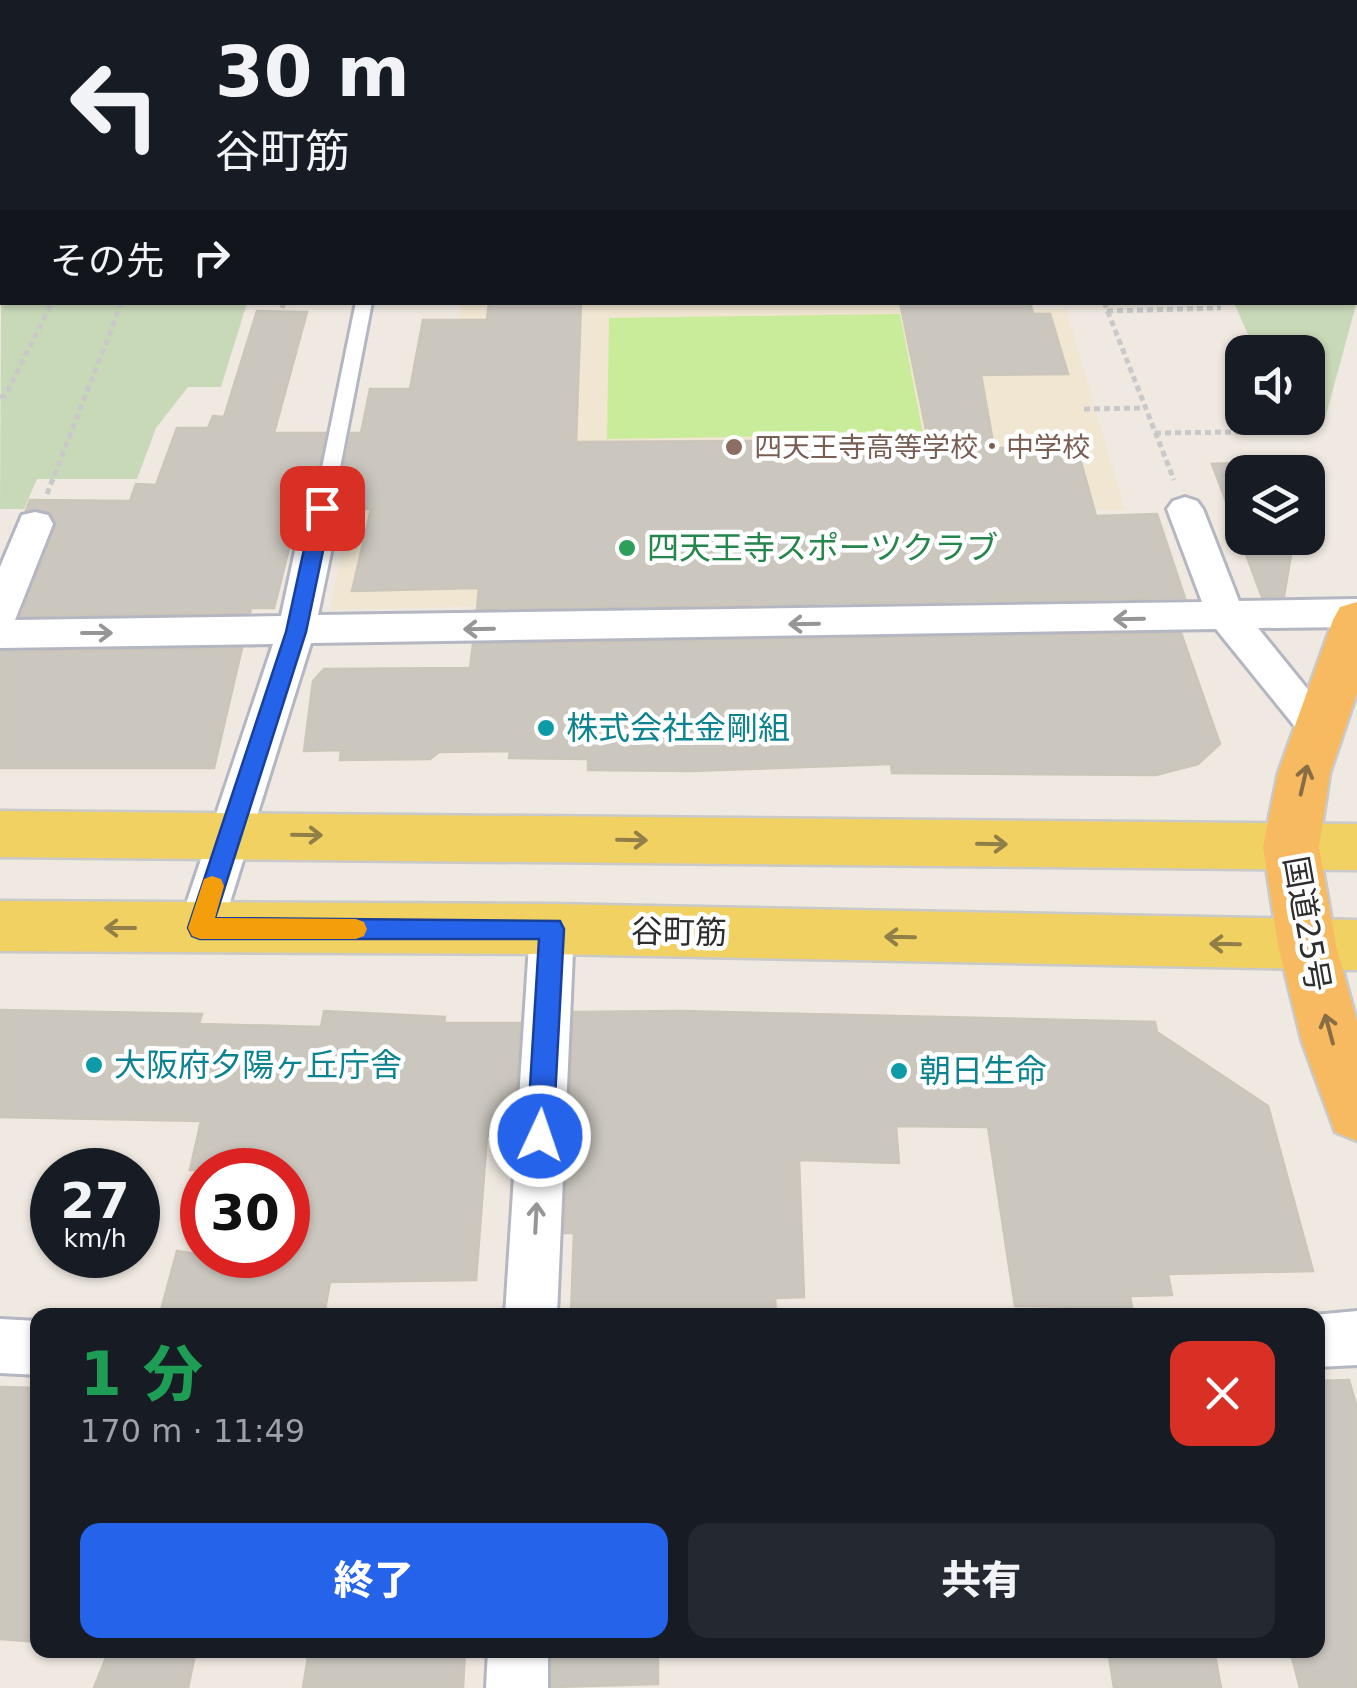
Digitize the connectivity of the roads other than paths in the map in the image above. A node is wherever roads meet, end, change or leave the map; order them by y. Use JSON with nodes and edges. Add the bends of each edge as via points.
{"nodes":[{"id":1,"x":363,"y":305,"type":"edge"},
{"id":2,"x":326,"y":490,"type":"joint"},
{"id":3,"x":1185,"y":509,"type":"road end"},
{"id":4,"x":40,"y":512,"type":"road end"},
{"id":5,"x":0,"y":613,"type":"edge"},
{"id":6,"x":1226,"y":617,"type":"junction"},
{"id":7,"x":1357,"y":617,"type":"edge"},
{"id":8,"x":296,"y":632,"type":"junction"},
{"id":9,"x":0,"y":634,"type":"edge"},
{"id":10,"x":1319,"y":728,"type":"junction"},
{"id":11,"x":0,"y":834,"type":"edge"},
{"id":12,"x":228,"y":834,"type":"junction"},
{"id":13,"x":1291,"y":847,"type":"junction"},
{"id":14,"x":1357,"y":847,"type":"edge"},
{"id":15,"x":0,"y":926,"type":"edge"},
{"id":16,"x":200,"y":928,"type":"junction"},
{"id":17,"x":552,"y":929,"type":"junction"},
{"id":18,"x":1332,"y":945,"type":"edge"},
{"id":19,"x":1357,"y":1111,"type":"edge"},
{"id":20,"x":531,"y":1308,"type":"edge"},
{"id":21,"x":1357,"y":1338,"type":"edge"},
{"id":22,"x":1325,"y":1340,"type":"edge"},
{"id":23,"x":0,"y":1346,"type":"edge"},
{"id":24,"x":30,"y":1348,"type":"edge"},
{"id":25,"x":518,"y":1658,"type":"edge"},
{"id":26,"x":517,"y":1688,"type":"edge"}],
"edges":[{"from":1,"to":2,"type":"lane"},
{"from":2,"to":8,"type":"street"},
{"from":3,"to":6,"type":"street"},
{"from":4,"to":5,"type":"street"},
{"from":6,"to":7,"type":"street"},
{"from":6,"to":8,"type":"street","one_way":true},
{"from":6,"to":10,"type":"street"},
{"from":7,"to":10,"type":"highway","name":"国道25号"},
{"from":9,"to":8,"type":"street","one_way":true},
{"from":8,"to":12,"type":"street"},
{"from":13,"to":10,"type":"highway","name":"国道25号","one_way":true},
{"from":11,"to":12,"type":"main road"},
{"from":12,"to":13,"type":"main road","one_way":true},
{"from":12,"to":16,"type":"street"},
{"from":13,"to":14,"type":"main road"},
{"from":13,"to":18,"type":"highway","name":"国道25号"},
{"from":16,"to":15,"type":"main road","name":"谷町筋","one_way":true},
{"from":16,"to":17,"type":"main road","name":"谷町筋"},
{"from":18,"to":17,"type":"main road","name":"谷町筋","one_way":true},
{"from":20,"to":17,"type":"street","one_way":true},
{"from":19,"to":18,"type":"highway","name":"国道25号","one_way":true,"via":[[1332,1042]]},
{"from":21,"to":22,"type":"street"},
{"from":23,"to":24,"type":"street"},
{"from":25,"to":26,"type":"street"}]}
